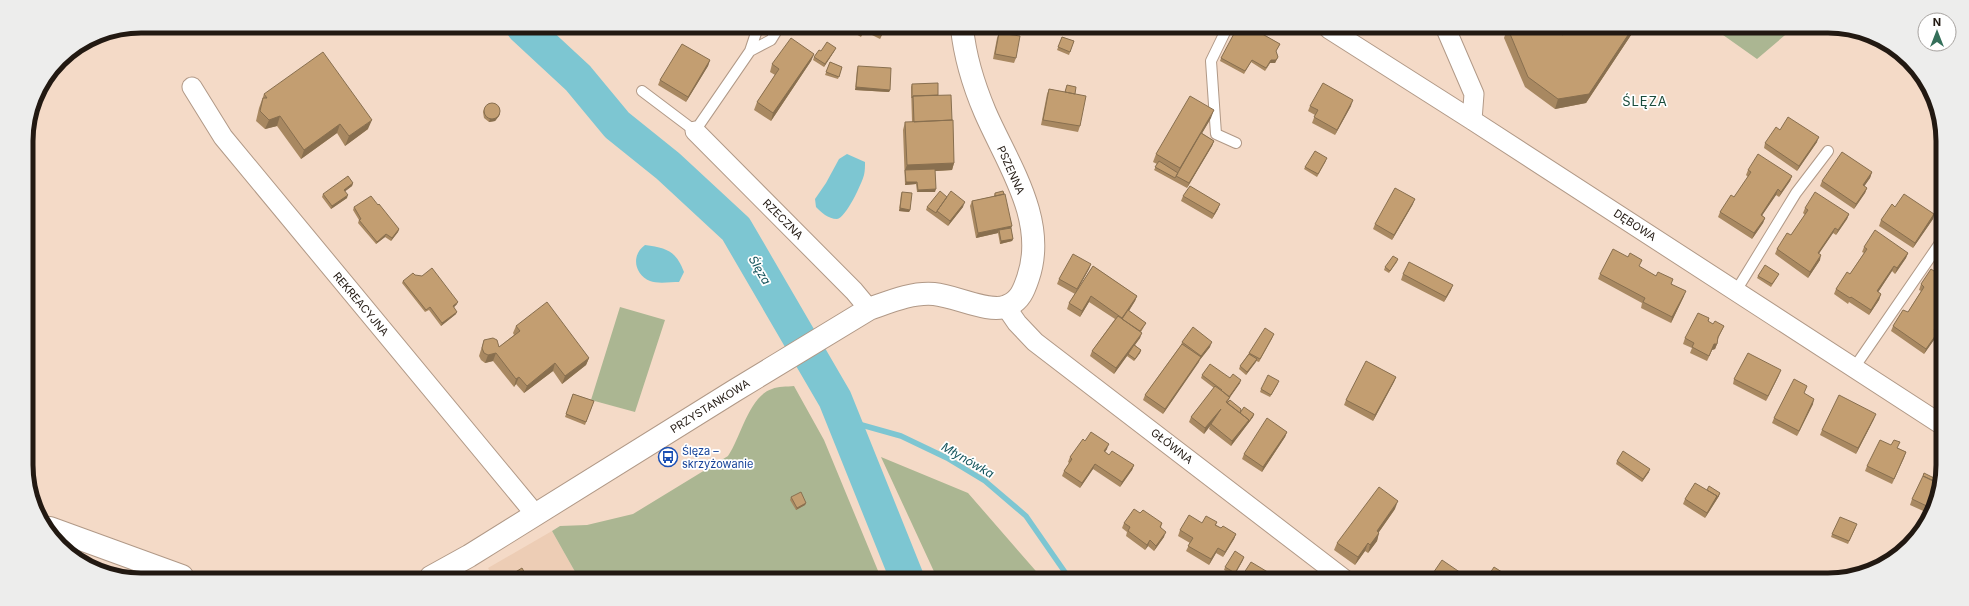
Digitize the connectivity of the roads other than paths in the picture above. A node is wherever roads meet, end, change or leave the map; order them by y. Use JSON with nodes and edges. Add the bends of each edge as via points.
{"nodes":[{"id":1,"x":756,"y":33,"type":"edge"},
{"id":2,"x":775,"y":33,"type":"edge"},
{"id":3,"x":963,"y":33,"type":"edge"},
{"id":4,"x":1225,"y":33,"type":"edge"},
{"id":5,"x":1335,"y":33,"type":"edge"},
{"id":6,"x":1448,"y":33,"type":"edge"},
{"id":7,"x":750,"y":51,"type":"junction"},
{"id":8,"x":192,"y":87,"type":"dead end"},
{"id":9,"x":642,"y":91,"type":"dead end"},
{"id":10,"x":1472,"y":120,"type":"junction"},
{"id":11,"x":695,"y":131,"type":"junction"},
{"id":12,"x":1236,"y":143,"type":"dead end"},
{"id":13,"x":1828,"y":151,"type":"dead end"},
{"id":14,"x":1936,"y":249,"type":"edge"},
{"id":15,"x":1736,"y":291,"type":"junction"},
{"id":16,"x":1006,"y":307,"type":"junction"},
{"id":17,"x":870,"y":309,"type":"junction"},
{"id":18,"x":1854,"y":368,"type":"junction"},
{"id":19,"x":1936,"y":421,"type":"edge"},
{"id":20,"x":536,"y":515,"type":"junction"},
{"id":21,"x":54,"y":529,"type":"edge"},
{"id":22,"x":174,"y":573,"type":"edge"},
{"id":23,"x":438,"y":573,"type":"edge"},
{"id":24,"x":1336,"y":573,"type":"edge"}],
"edges":[{"from":1,"to":7,"type":"lane"},
{"from":2,"to":7,"type":"lane","via":[[771,40]]},
{"from":3,"to":16,"type":"street","name":"PSZENNA","via":[[966,56],[982,104],[1022,191],[1029,214],[1033,244],[1031,272],[1023,293]]},
{"from":4,"to":12,"type":"lane","via":[[1211,61],[1216,134]]},
{"from":5,"to":10,"type":"street","name":"DĘBOWA"},
{"from":6,"to":10,"type":"street","via":[[1474,94]]},
{"from":7,"to":11,"type":"lane"},
{"from":8,"to":20,"type":"street","name":"REKREACYJNA","via":[[223,137]]},
{"from":9,"to":11,"type":"lane"},
{"from":10,"to":15,"type":"street","name":"DĘBOWA"},
{"from":11,"to":17,"type":"street","name":"RZECZNA"},
{"from":13,"to":15,"type":"lane","via":[[1796,193]]},
{"from":14,"to":18,"type":"lane"},
{"from":15,"to":18,"type":"street","name":"DĘBOWA"},
{"from":16,"to":17,"type":"street","name":"PRZYSTANKOWA","via":[[990,308],[950,296],[932,294],[902,298]]},
{"from":16,"to":24,"type":"street","name":"GŁÓWNA","via":[[1035,342]]},
{"from":17,"to":20,"type":"street","name":"PRZYSTANKOWA"},
{"from":18,"to":19,"type":"street","name":"DĘBOWA"},
{"from":20,"to":23,"type":"street","name":"PRZYSTANKOWA"},
{"from":21,"to":22,"type":"street"}]}
